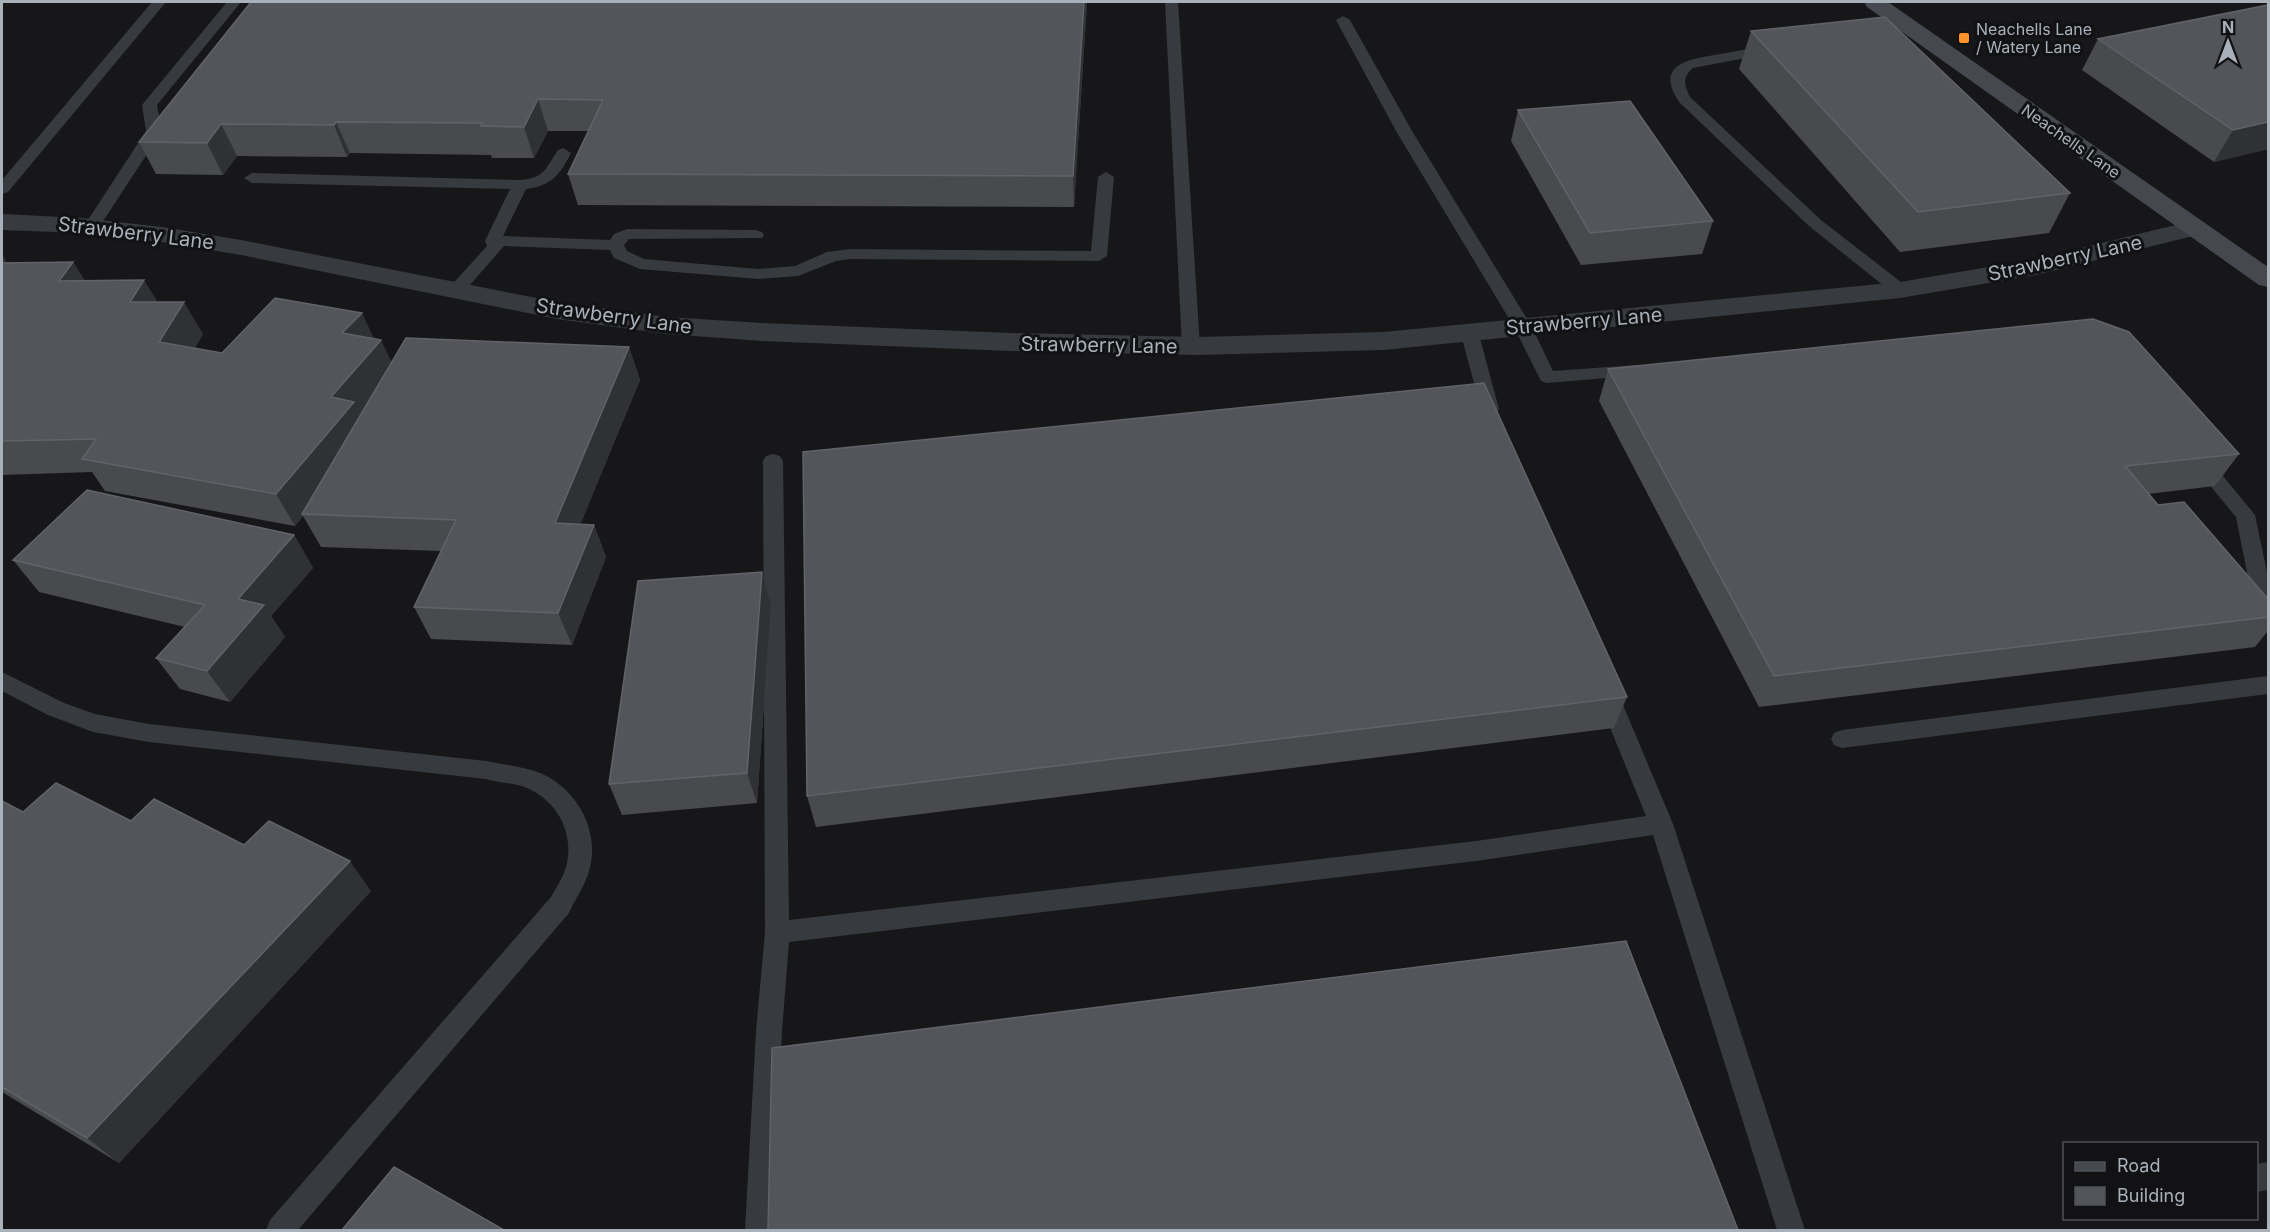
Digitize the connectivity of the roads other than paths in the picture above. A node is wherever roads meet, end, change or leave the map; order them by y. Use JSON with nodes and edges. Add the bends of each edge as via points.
{"nodes":[{"id":1,"x":159,"y":2,"type":"edge"},
{"id":2,"x":234,"y":2,"type":"edge"},
{"id":3,"x":1171,"y":2,"type":"edge"},
{"id":4,"x":1875,"y":2,"type":"edge"},
{"id":5,"x":1343,"y":20,"type":"dead end"},
{"id":6,"x":1788,"y":46,"type":"edge"},
{"id":7,"x":563,"y":153,"type":"dead end"},
{"id":8,"x":1106,"y":177,"type":"dead end"},
{"id":9,"x":252,"y":178,"type":"dead end"},
{"id":10,"x":520,"y":185,"type":"junction"},
{"id":11,"x":2,"y":189,"type":"edge"},
{"id":12,"x":2,"y":222,"type":"edge"},
{"id":13,"x":92,"y":226,"type":"junction"},
{"id":14,"x":2196,"y":228,"type":"junction"},
{"id":15,"x":756,"y":235,"type":"dead end"},
{"id":16,"x":493,"y":241,"type":"junction"},
{"id":17,"x":616,"y":244,"type":"junction"},
{"id":18,"x":2268,"y":279,"type":"edge"},
{"id":19,"x":456,"y":290,"type":"junction"},
{"id":20,"x":1900,"y":290,"type":"junction"},
{"id":21,"x":1523,"y":327,"type":"junction"},
{"id":22,"x":1469,"y":331,"type":"junction"},
{"id":23,"x":1191,"y":347,"type":"junction"},
{"id":24,"x":1653,"y":370,"type":"edge"},
{"id":25,"x":1500,"y":434,"type":"edge"},
{"id":26,"x":2184,"y":441,"type":"edge"},
{"id":27,"x":774,"y":461,"type":"dead end"},
{"id":28,"x":2268,"y":623,"type":"edge"},
{"id":29,"x":1598,"y":672,"type":"edge"},
{"id":30,"x":2,"y":681,"type":"edge"},
{"id":31,"x":2268,"y":685,"type":"edge"},
{"id":32,"x":1842,"y":740,"type":"dead end"},
{"id":33,"x":1661,"y":824,"type":"junction"},
{"id":34,"x":777,"y":932,"type":"junction"},
{"id":35,"x":280,"y":1230,"type":"edge"},
{"id":36,"x":759,"y":1230,"type":"edge"},
{"id":37,"x":1791,"y":1230,"type":"edge"}],
"edges":[{"from":1,"to":11,"type":"lane"},
{"from":2,"to":13,"type":"lane","via":[[149,105],[154,131]]},
{"from":3,"to":23,"type":"lane"},
{"from":4,"to":14,"type":"street","name":"Neachells Lane","via":[[1895,27]]},
{"from":5,"to":21,"type":"lane","via":[[1404,131]]},
{"from":6,"to":20,"type":"lane","via":[[1688,64],[1679,72],[1677,85],[1684,99],[1815,223]]},
{"from":7,"to":10,"type":"lane","via":[[551,178]]},
{"from":8,"to":17,"type":"lane","via":[[1099,256],[850,254],[833,256],[792,272],[758,273],[640,264],[620,254]]},
{"from":9,"to":10,"type":"lane"},
{"from":10,"to":16,"type":"lane"},
{"from":12,"to":13,"type":"street","name":"Strawberry Lane"},
{"from":13,"to":19,"type":"street","name":"Strawberry Lane","via":[[221,244]]},
{"from":14,"to":18,"type":"street","name":"Neachells Lane"},
{"from":14,"to":20,"type":"street","name":"Strawberry Lane","via":[[2036,267]]},
{"from":15,"to":17,"type":"lane","via":[[627,234]]},
{"from":16,"to":17,"type":"lane"},
{"from":16,"to":19,"type":"lane","via":[[496,247]]},
{"from":19,"to":23,"type":"street","name":"Strawberry Lane","via":[[650,323],[1073,346]]},
{"from":20,"to":21,"type":"street","name":"Strawberry Lane"},
{"from":21,"to":22,"type":"street","name":"Strawberry Lane"},
{"from":21,"to":24,"type":"lane","via":[[1547,377]]},
{"from":22,"to":23,"type":"street","name":"Strawberry Lane","via":[[1298,346]]},
{"from":22,"to":25,"type":"lane","via":[[1486,401]]},
{"from":26,"to":28,"type":"lane","via":[[2245,514]]},
{"from":27,"to":34,"type":"lane"},
{"from":29,"to":33,"type":"lane"},
{"from":30,"to":35,"type":"lane","via":[[93,723],[149,733],[486,770],[531,780],[556,792],[575,818],[581,846],[577,872],[560,904]]},
{"from":31,"to":32,"type":"lane"},
{"from":33,"to":34,"type":"lane","via":[[1476,851]]},
{"from":33,"to":37,"type":"lane"},
{"from":34,"to":36,"type":"lane"}]}
